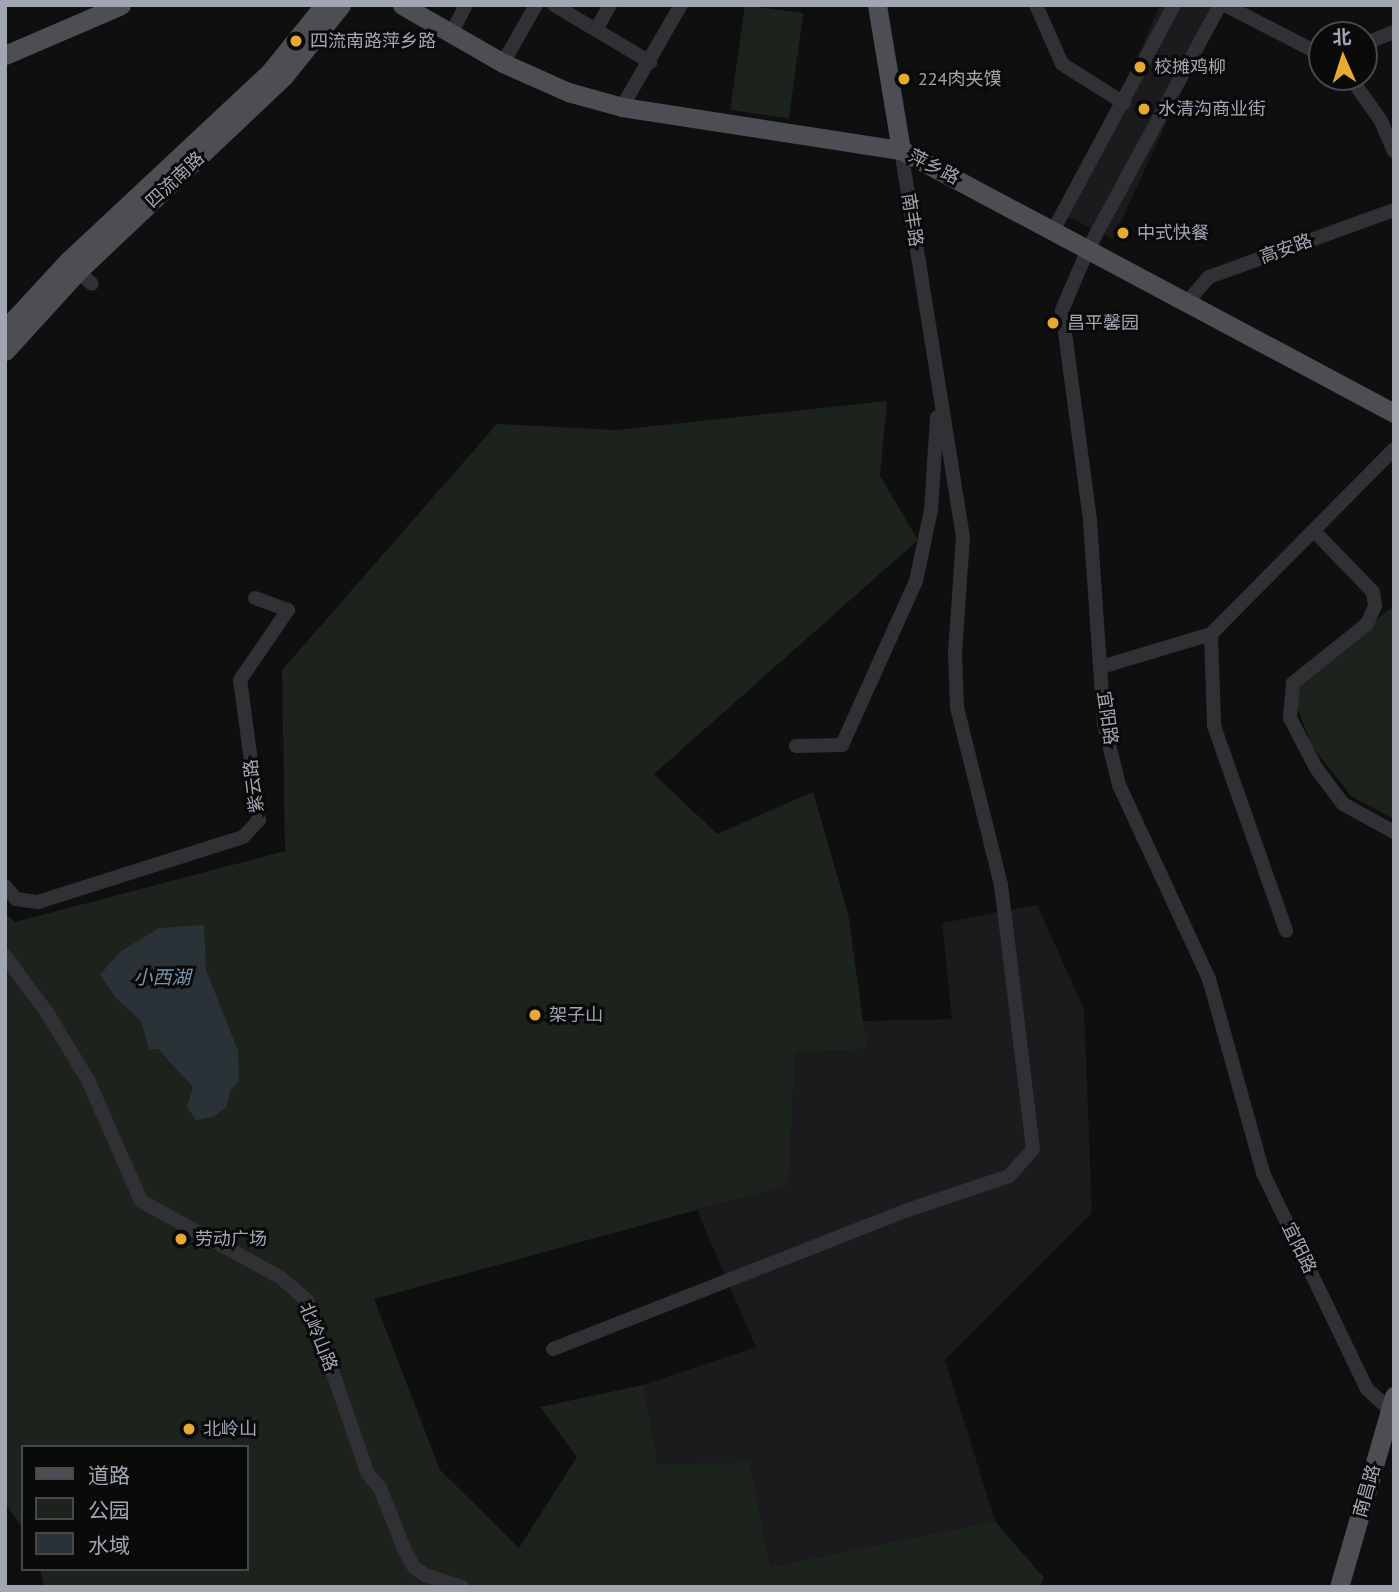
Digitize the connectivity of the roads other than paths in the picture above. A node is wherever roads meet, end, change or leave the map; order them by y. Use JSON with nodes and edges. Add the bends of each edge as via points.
{"nodes":[{"id":1,"x":121,"y":5,"type":"edge"},
{"id":2,"x":324,"y":5,"type":"edge"},
{"id":3,"x":341,"y":5,"type":"edge"},
{"id":4,"x":402,"y":5,"type":"edge"},
{"id":5,"x":466,"y":5,"type":"edge"},
{"id":6,"x":536,"y":5,"type":"edge"},
{"id":7,"x":554,"y":5,"type":"edge"},
{"id":8,"x":610,"y":5,"type":"edge"},
{"id":9,"x":681,"y":5,"type":"edge"},
{"id":10,"x":877,"y":5,"type":"edge"},
{"id":11,"x":1036,"y":5,"type":"edge"},
{"id":12,"x":1174,"y":5,"type":"edge"},
{"id":13,"x":1222,"y":5,"type":"edge"},
{"id":14,"x":596,"y":30,"type":"junction"},
{"id":15,"x":451,"y":34,"type":"junction"},
{"id":16,"x":1308,"y":48,"type":"edge"},
{"id":17,"x":5,"y":55,"type":"edge"},
{"id":18,"x":650,"y":62,"type":"junction"},
{"id":19,"x":503,"y":63,"type":"junction"},
{"id":20,"x":1360,"y":91,"type":"edge"},
{"id":21,"x":1124,"y":103,"type":"junction"},
{"id":22,"x":622,"y":107,"type":"junction"},
{"id":23,"x":901,"y":150,"type":"junction"},
{"id":24,"x":1394,"y":151,"type":"edge"},
{"id":25,"x":1394,"y":210,"type":"edge"},
{"id":26,"x":1054,"y":229,"type":"junction"},
{"id":27,"x":1089,"y":247,"type":"junction"},
{"id":28,"x":79,"y":272,"type":"junction"},
{"id":29,"x":1188,"y":301,"type":"junction"},
{"id":30,"x":6,"y":327,"type":"edge"},
{"id":31,"x":5,"y":351,"type":"edge"},
{"id":32,"x":938,"y":393,"type":"junction"},
{"id":33,"x":1394,"y":413,"type":"edge"},
{"id":34,"x":1394,"y":449,"type":"edge"},
{"id":35,"x":1315,"y":532,"type":"junction"},
{"id":36,"x":255,"y":598,"type":"dead end"},
{"id":37,"x":1211,"y":635,"type":"junction"},
{"id":38,"x":1101,"y":667,"type":"junction"},
{"id":39,"x":796,"y":746,"type":"dead end"},
{"id":40,"x":1394,"y":832,"type":"edge"},
{"id":41,"x":5,"y":886,"type":"edge"},
{"id":42,"x":1286,"y":930,"type":"dead end"},
{"id":43,"x":5,"y":956,"type":"edge"},
{"id":44,"x":553,"y":1349,"type":"dead end"},
{"id":45,"x":1392,"y":1403,"type":"edge"},
{"id":46,"x":462,"y":1587,"type":"edge"},
{"id":47,"x":1339,"y":1587,"type":"edge"}],
"edges":[{"from":1,"to":17,"type":"main road"},
{"from":2,"to":28,"type":"main road","name":"四流南路","via":[[270,72]]},
{"from":3,"to":28,"type":"main road","name":"四流南路","via":[[284,76]]},
{"from":4,"to":15,"type":"main road","name":"萍乡路"},
{"from":5,"to":15,"type":"street"},
{"from":6,"to":19,"type":"street"},
{"from":7,"to":14,"type":"street"},
{"from":8,"to":14,"type":"street"},
{"from":9,"to":18,"type":"street"},
{"from":10,"to":23,"type":"main road","name":"南丰路"},
{"from":11,"to":21,"type":"street","via":[[1062,64]]},
{"from":12,"to":21,"type":"street"},
{"from":13,"to":16,"type":"street"},
{"from":13,"to":27,"type":"street","name":"宜阳路"},
{"from":14,"to":18,"type":"street"},
{"from":15,"to":19,"type":"main road","name":"萍乡路"},
{"from":18,"to":22,"type":"street"},
{"from":19,"to":22,"type":"main road","name":"萍乡路","via":[[568,92]]},
{"from":20,"to":24,"type":"street","via":[[1381,121]]},
{"from":21,"to":26,"type":"street"},
{"from":22,"to":23,"type":"main road","name":"萍乡路"},
{"from":23,"to":26,"type":"main road","name":"萍乡路"},
{"from":23,"to":32,"type":"street","name":"南丰路"},
{"from":25,"to":29,"type":"street","name":"高安路","via":[[1209,277]]},
{"from":26,"to":27,"type":"main road","name":"萍乡路"},
{"from":27,"to":29,"type":"main road","name":"萍乡路"},
{"from":27,"to":38,"type":"street","name":"宜阳路","via":[[1066,292],[1061,324],[1090,520]]},
{"from":28,"to":30,"type":"main road","name":"四流南路"},
{"from":28,"to":31,"type":"main road","name":"四流南路"},
{"from":29,"to":33,"type":"main road","name":"萍乡路"},
{"from":32,"to":39,"type":"street","via":[[931,510],[916,580],[842,745]]},
{"from":32,"to":44,"type":"street","via":[[963,537],[955,652],[957,707],[1000,884],[1033,1149],[1009,1176],[905,1211]]},
{"from":34,"to":35,"type":"street"},
{"from":35,"to":37,"type":"street"},
{"from":35,"to":40,"type":"street","via":[[1373,592],[1375,606],[1367,624],[1293,683],[1290,718],[1316,768],[1343,804]]},
{"from":36,"to":41,"type":"street","name":"紫云路","via":[[288,610],[240,680],[259,820],[243,837],[38,902],[16,899]]},
{"from":37,"to":38,"type":"street"},
{"from":37,"to":42,"type":"street","via":[[1214,726]]},
{"from":38,"to":45,"type":"street","name":"宜阳路","via":[[1104,724],[1119,785],[1209,979],[1263,1173],[1367,1389]]},
{"from":43,"to":46,"type":"street","name":"北岭山路","via":[[88,1080],[141,1201],[280,1277],[308,1301],[368,1474],[380,1488],[405,1551],[425,1575]]},
{"from":45,"to":47,"type":"main road","name":"南昌路"}]}
